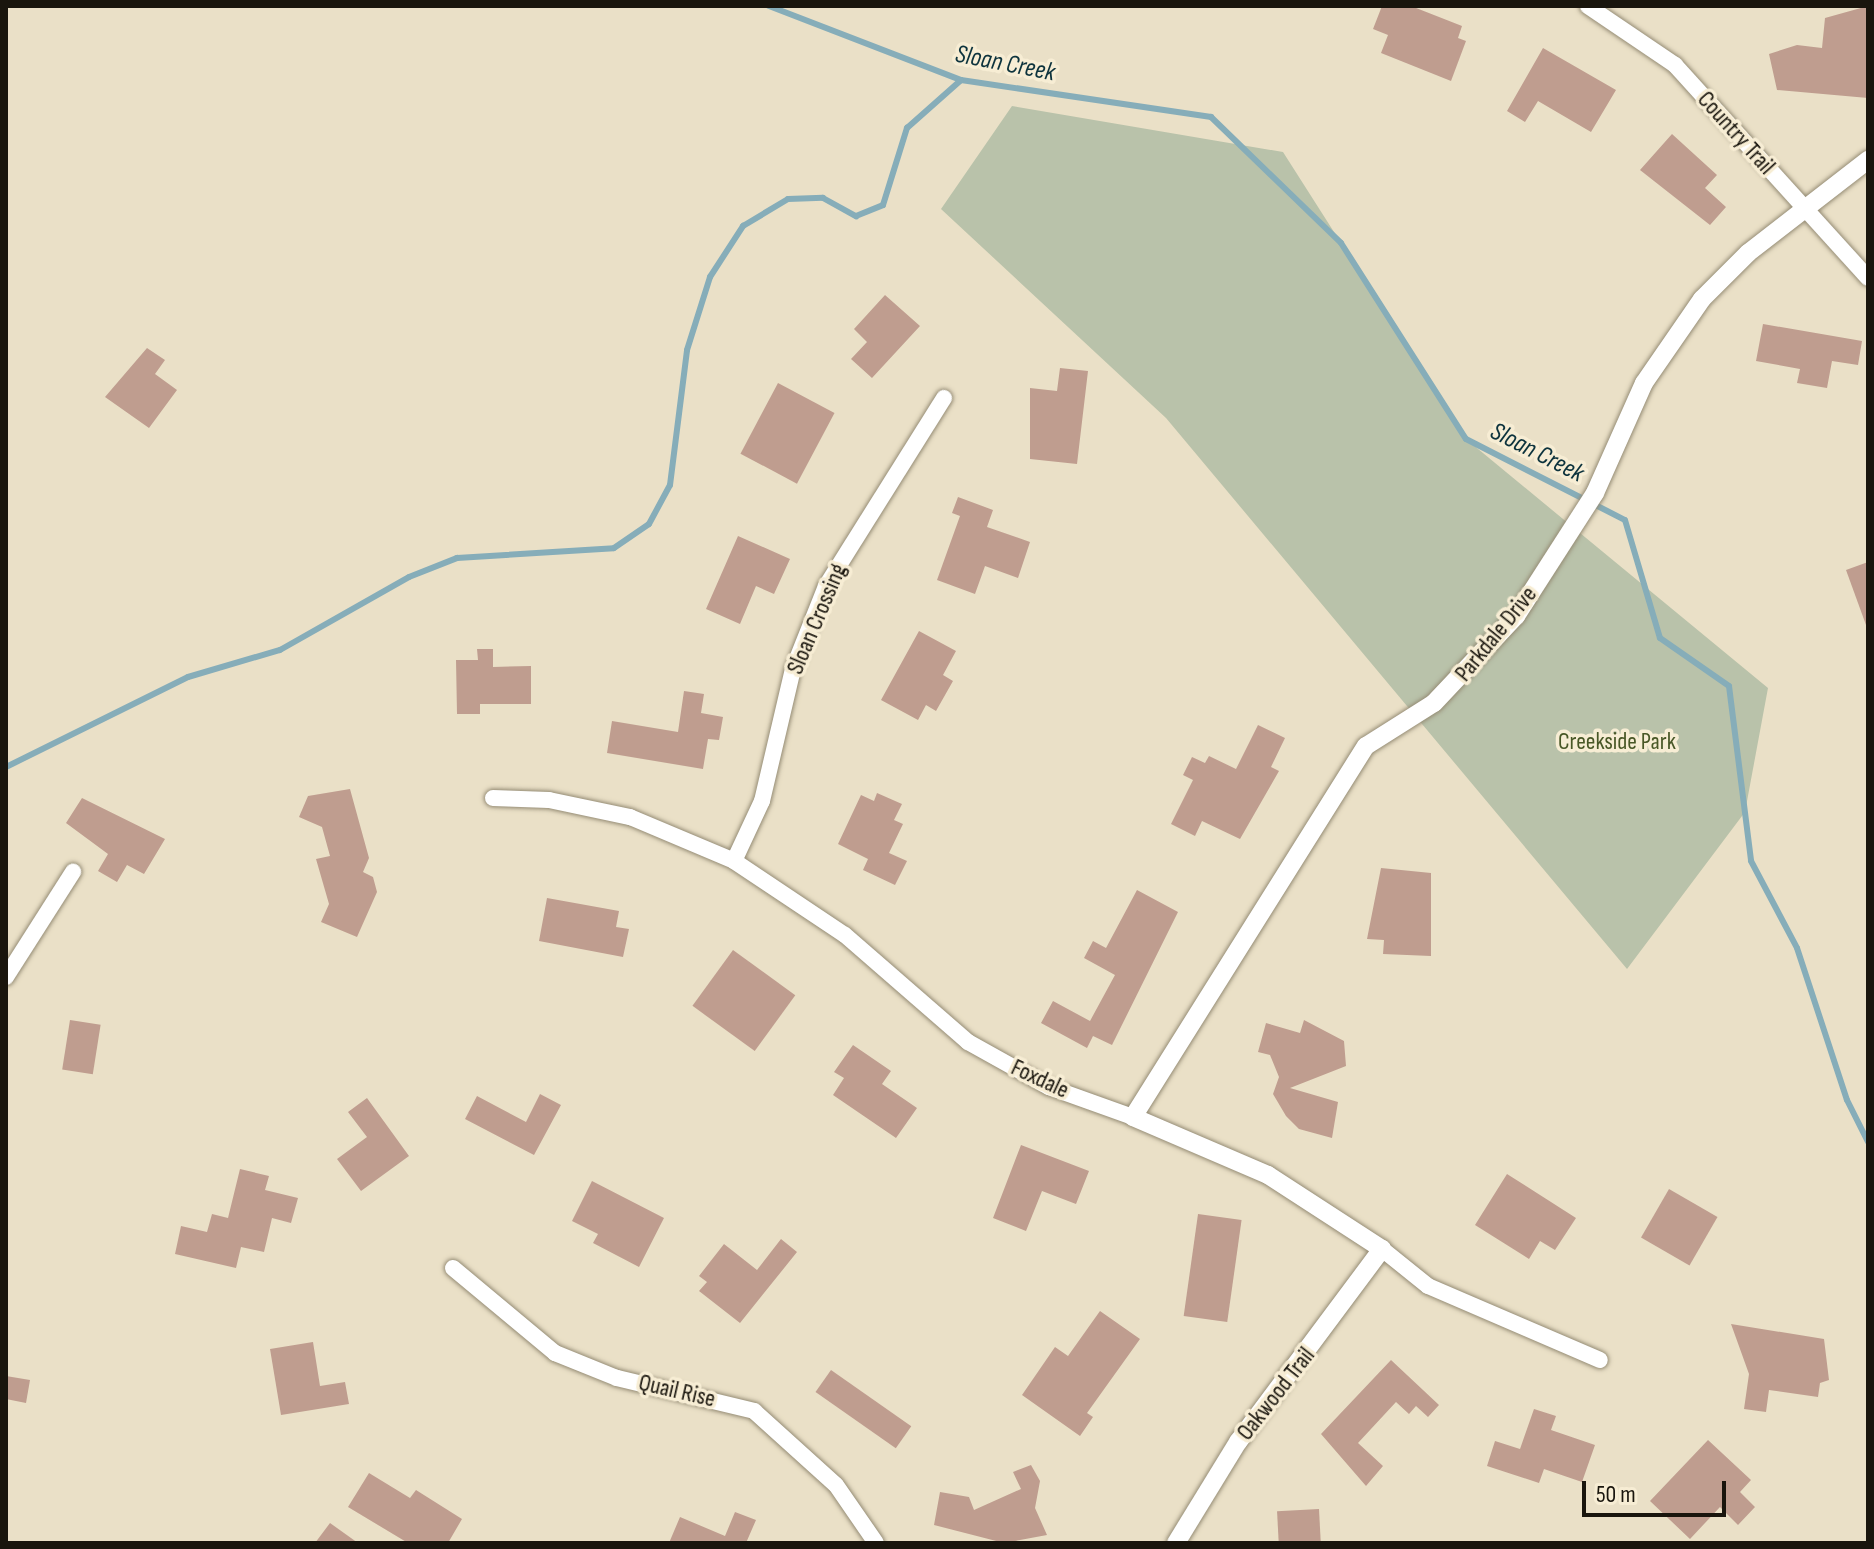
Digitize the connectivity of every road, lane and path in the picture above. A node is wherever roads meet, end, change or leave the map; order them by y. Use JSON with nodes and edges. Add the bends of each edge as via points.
{"nodes":[{"id":1,"x":1588,"y":6,"type":"edge"},
{"id":2,"x":1868,"y":160,"type":"edge"},
{"id":3,"x":1804,"y":208,"type":"junction"},
{"id":4,"x":1868,"y":278,"type":"edge"},
{"id":5,"x":944,"y":398,"type":"dead end"},
{"id":6,"x":493,"y":798,"type":"dead end"},
{"id":7,"x":734,"y":861,"type":"junction"},
{"id":8,"x":73,"y":872,"type":"dead end"},
{"id":9,"x":6,"y":977,"type":"edge"},
{"id":10,"x":1133,"y":1117,"type":"junction"},
{"id":11,"x":1382,"y":1249,"type":"junction"},
{"id":12,"x":453,"y":1268,"type":"dead end"},
{"id":13,"x":1600,"y":1360,"type":"dead end"},
{"id":14,"x":876,"y":1543,"type":"edge"},
{"id":15,"x":1176,"y":1543,"type":"edge"}],
"edges":[{"from":1,"to":3,"type":"street","name":"Country Trail","via":[[1675,65]]},
{"from":2,"to":3,"type":"street","name":"Parkdale Drive"},
{"from":3,"to":4,"type":"street","name":"Country Trail"},
{"from":3,"to":10,"type":"street","name":"Parkdale Drive","via":[[1702,299],[1644,383],[1595,493],[1516,616],[1460,680],[1366,746]]},
{"from":5,"to":7,"type":"street","name":"Sloan Crossing","via":[[826,586],[793,669],[762,801]]},
{"from":6,"to":7,"type":"street","name":"Foxdale","via":[[549,800],[630,817]]},
{"from":7,"to":10,"type":"street","name":"Foxdale","via":[[845,935],[968,1042],[1049,1087]]},
{"from":8,"to":9,"type":"street"},
{"from":10,"to":11,"type":"street","name":"Foxdale","via":[[1268,1175]]},
{"from":11,"to":13,"type":"street","name":"Foxdale","via":[[1428,1286]]},
{"from":11,"to":15,"type":"street","name":"Oakwood Trail","via":[[1238,1442]]},
{"from":12,"to":14,"type":"street","name":"Quail Rise","via":[[555,1353],[617,1378],[754,1411],[836,1485]]}]}
